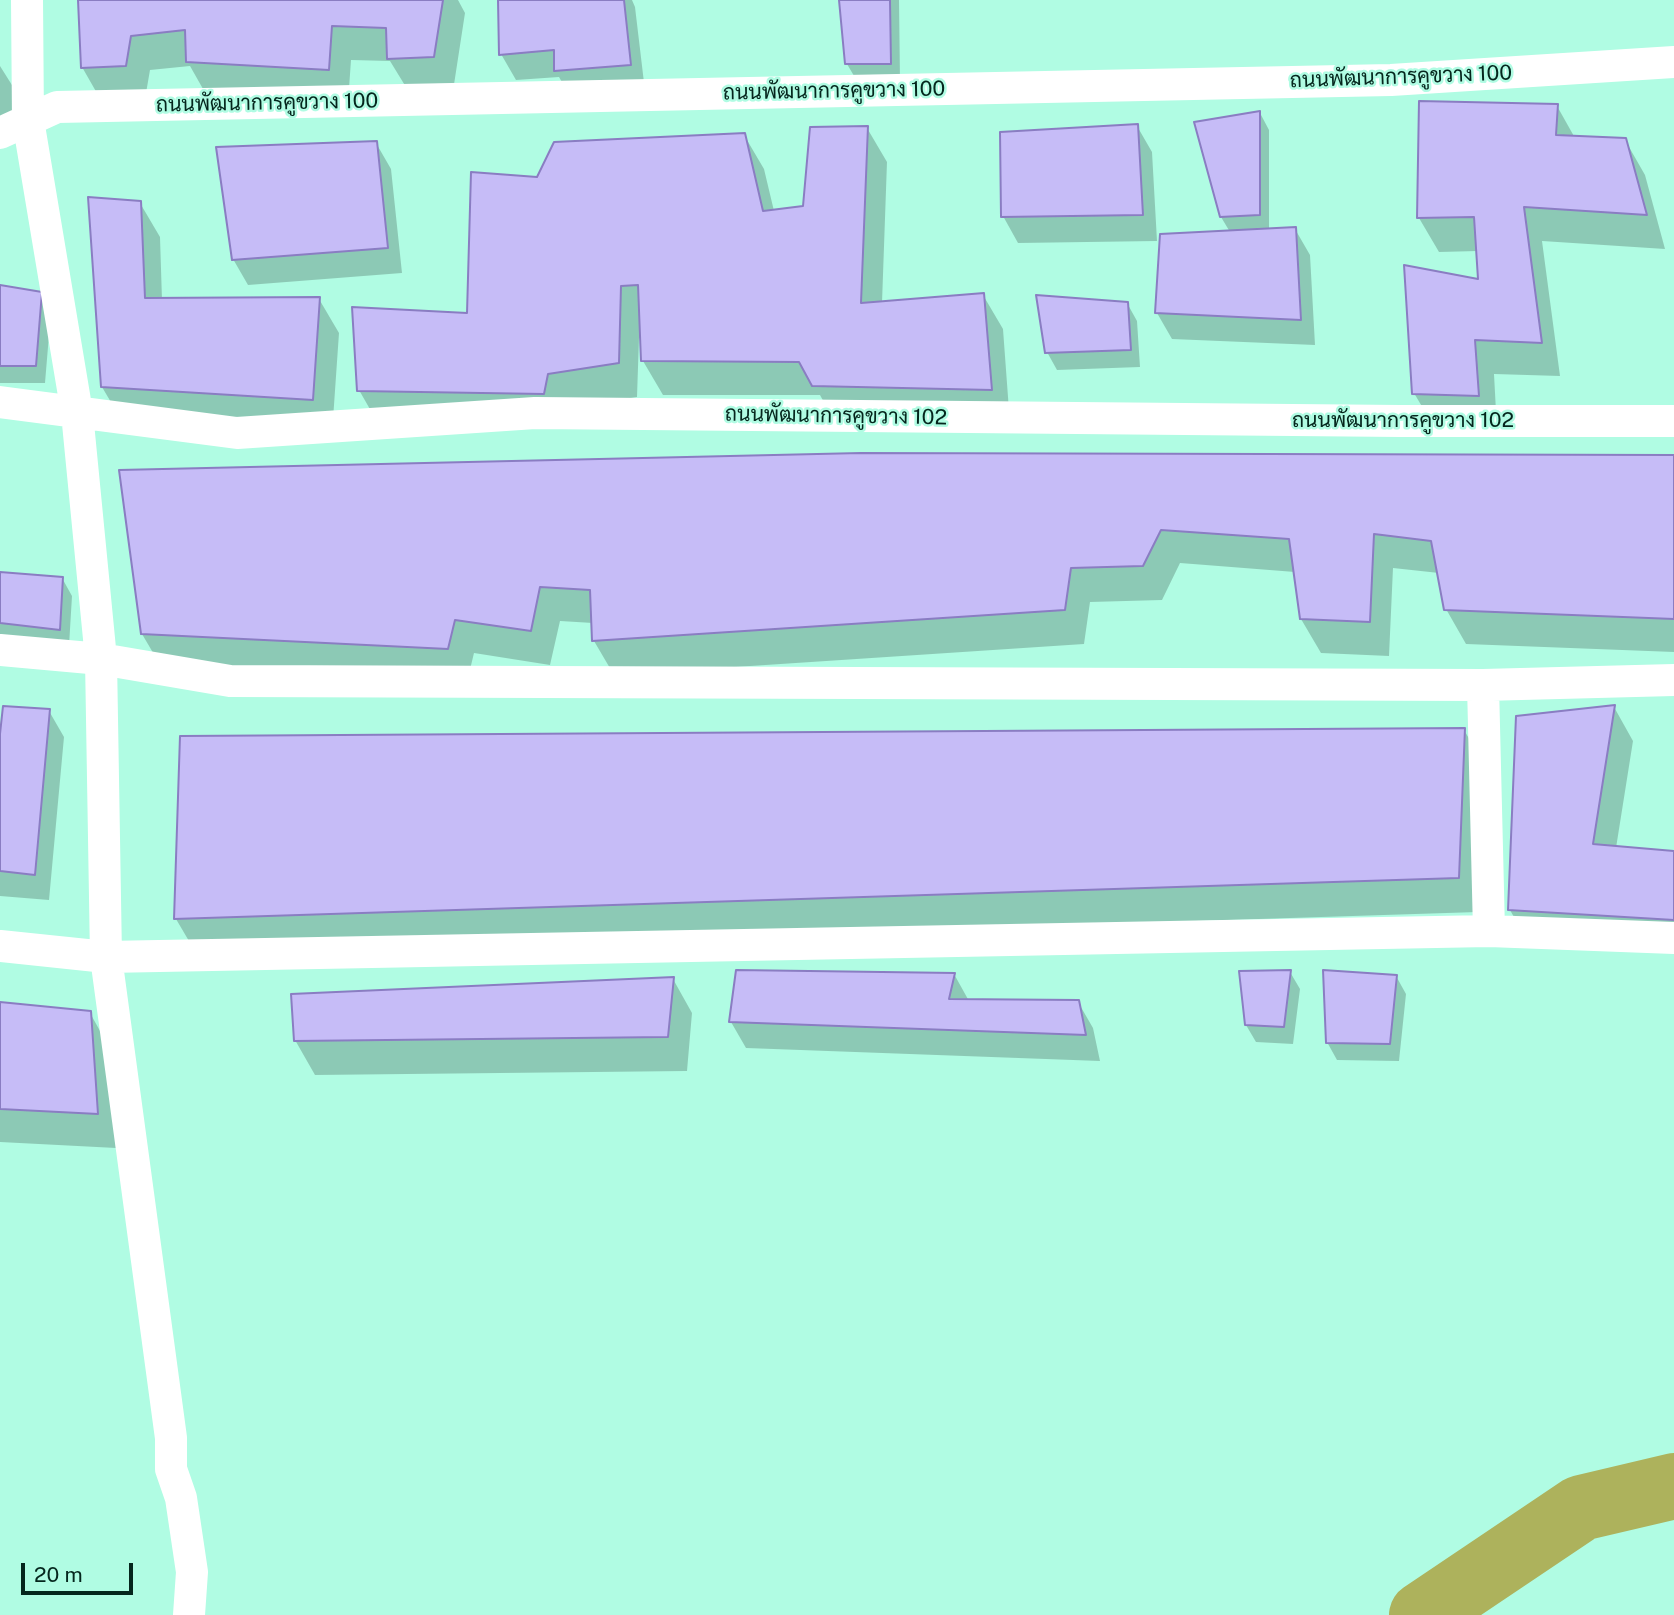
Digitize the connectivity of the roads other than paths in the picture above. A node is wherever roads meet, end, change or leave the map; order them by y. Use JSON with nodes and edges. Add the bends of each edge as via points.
{"nodes":[{"id":1,"x":27,"y":0,"type":"edge"},
{"id":2,"x":1674,"y":62,"type":"edge"},
{"id":3,"x":28,"y":120,"type":"junction"},
{"id":4,"x":0,"y":133,"type":"edge"},
{"id":5,"x":0,"y":402,"type":"edge"},
{"id":6,"x":78,"y":413,"type":"junction"},
{"id":7,"x":1674,"y":421,"type":"edge"},
{"id":8,"x":0,"y":650,"type":"edge"},
{"id":9,"x":101,"y":659,"type":"junction"},
{"id":10,"x":1674,"y":680,"type":"edge"},
{"id":11,"x":1483,"y":685,"type":"junction"},
{"id":12,"x":1489,"y":931,"type":"junction"},
{"id":13,"x":1674,"y":938,"type":"edge"},
{"id":14,"x":0,"y":946,"type":"edge"},
{"id":15,"x":106,"y":957,"type":"junction"},
{"id":16,"x":189,"y":1615,"type":"edge"}],
"edges":[{"from":1,"to":3,"type":"street"},
{"from":2,"to":3,"type":"street","name":"ถนนพัฒนาการคูขวาง 100","via":[[1391,80],[57,107]]},
{"from":3,"to":4,"type":"street","name":"ถนนพัฒนาการคูขวาง 100"},
{"from":3,"to":6,"type":"street"},
{"from":5,"to":6,"type":"street","name":"ถนนพัฒนาการคูขวาง 102"},
{"from":6,"to":7,"type":"street","name":"ถนนพัฒนาการคูขวาง 102","via":[[237,433],[535,413]]},
{"from":6,"to":9,"type":"street"},
{"from":8,"to":9,"type":"street"},
{"from":9,"to":11,"type":"street","via":[[230,681]]},
{"from":9,"to":15,"type":"street"},
{"from":10,"to":11,"type":"street"},
{"from":11,"to":12,"type":"street"},
{"from":12,"to":13,"type":"street"},
{"from":12,"to":15,"type":"street"},
{"from":14,"to":15,"type":"street"},
{"from":15,"to":16,"type":"street","via":[[171,1438],[171,1469],[181,1498],[192,1572]]}]}
